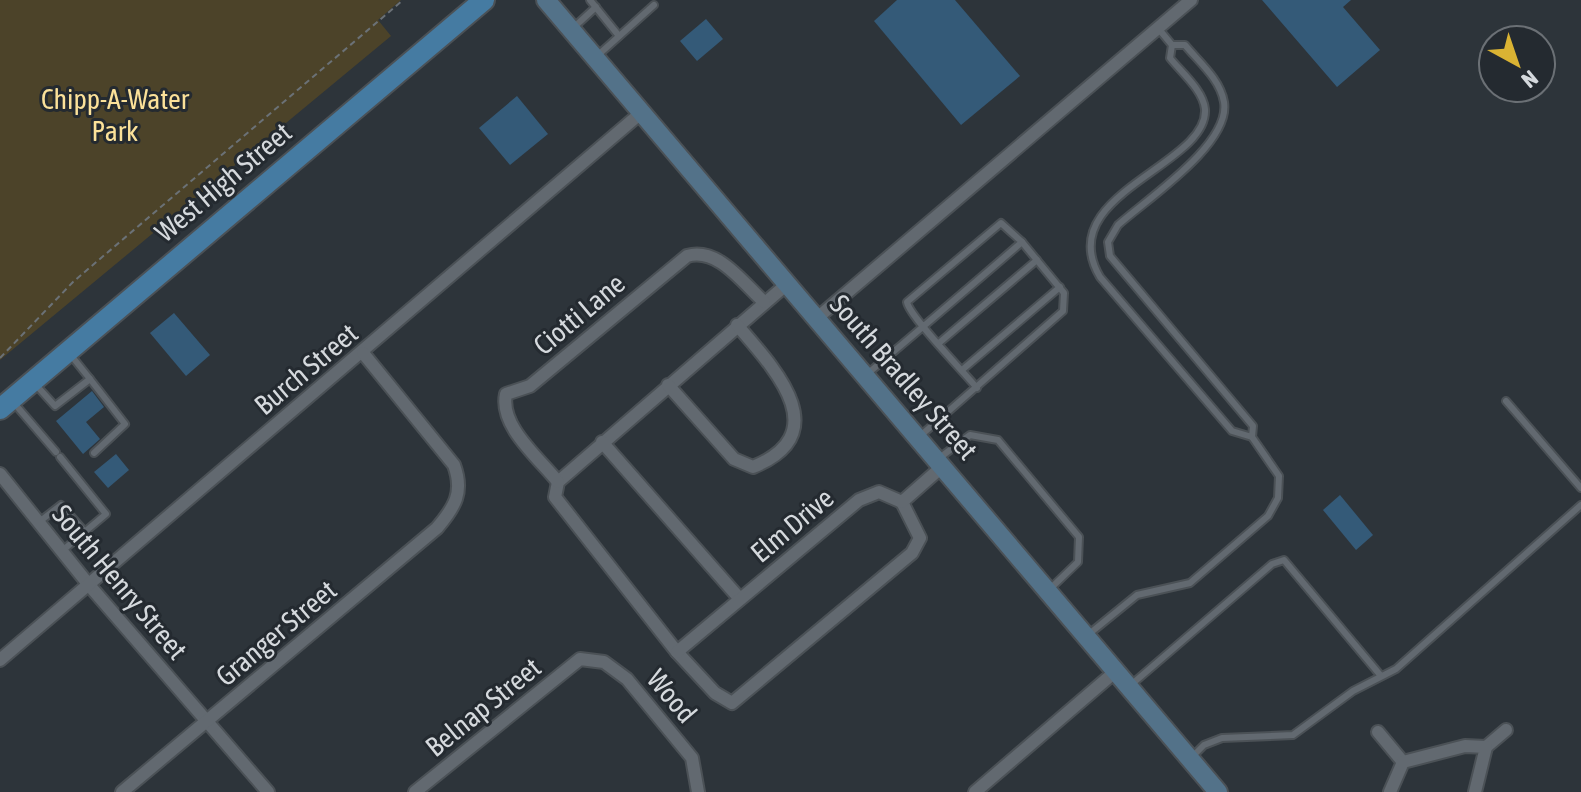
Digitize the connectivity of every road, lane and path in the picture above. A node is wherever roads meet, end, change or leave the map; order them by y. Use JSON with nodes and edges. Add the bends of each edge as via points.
{"nodes":[{"id":1,"x":403,"y":0,"type":"edge"},
{"id":2,"x":484,"y":0,"type":"edge"},
{"id":3,"x":546,"y":0,"type":"edge"},
{"id":4,"x":590,"y":0,"type":"edge"},
{"id":5,"x":1191,"y":0,"type":"edge"},
{"id":6,"x":654,"y":5,"type":"dead end"},
{"id":7,"x":596,"y":7,"type":"junction"},
{"id":8,"x":1158,"y":28,"type":"junction"},
{"id":9,"x":571,"y":30,"type":"junction"},
{"id":10,"x":619,"y":36,"type":"junction"},
{"id":11,"x":1172,"y":45,"type":"junction"},
{"id":12,"x":595,"y":57,"type":"junction"},
{"id":13,"x":642,"y":112,"type":"junction"},
{"id":14,"x":1022,"y":242,"type":"junction"},
{"id":15,"x":1037,"y":260,"type":"junction"},
{"id":16,"x":787,"y":284,"type":"junction"},
{"id":17,"x":1060,"y":287,"type":"junction"},
{"id":18,"x":764,"y":302,"type":"junction"},
{"id":19,"x":816,"y":319,"type":"junction"},
{"id":20,"x":737,"y":325,"type":"junction"},
{"id":21,"x":924,"y":326,"type":"junction"},
{"id":22,"x":939,"y":343,"type":"junction"},
{"id":23,"x":67,"y":352,"type":"junction"},
{"id":24,"x":363,"y":353,"type":"junction"},
{"id":25,"x":0,"y":358,"type":"edge"},
{"id":26,"x":962,"y":370,"type":"junction"},
{"id":27,"x":866,"y":375,"type":"junction"},
{"id":28,"x":90,"y":379,"type":"junction"},
{"id":29,"x":33,"y":381,"type":"junction"},
{"id":30,"x":668,"y":385,"type":"junction"},
{"id":31,"x":977,"y":388,"type":"junction"},
{"id":32,"x":1506,"y":401,"type":"dead end"},
{"id":33,"x":6,"y":404,"type":"edge"},
{"id":34,"x":919,"y":437,"type":"junction"},
{"id":35,"x":1252,"y":437,"type":"junction"},
{"id":36,"x":602,"y":442,"type":"junction"},
{"id":37,"x":94,"y":453,"type":"dead end"},
{"id":38,"x":941,"y":462,"type":"junction"},
{"id":39,"x":0,"y":474,"type":"edge"},
{"id":40,"x":558,"y":482,"type":"junction"},
{"id":41,"x":1581,"y":488,"type":"edge"},
{"id":42,"x":902,"y":502,"type":"junction"},
{"id":43,"x":1581,"y":505,"type":"edge"},
{"id":44,"x":38,"y":522,"type":"junction"},
{"id":45,"x":85,"y":532,"type":"junction"},
{"id":46,"x":62,"y":551,"type":"junction"},
{"id":47,"x":89,"y":585,"type":"junction"},
{"id":48,"x":1048,"y":591,"type":"junction"},
{"id":49,"x":740,"y":599,"type":"junction"},
{"id":50,"x":1087,"y":636,"type":"junction"},
{"id":51,"x":677,"y":652,"type":"junction"},
{"id":52,"x":580,"y":659,"type":"joint"},
{"id":53,"x":0,"y":660,"type":"edge"},
{"id":54,"x":1116,"y":671,"type":"junction"},
{"id":55,"x":1381,"y":676,"type":"junction"},
{"id":56,"x":1129,"y":687,"type":"junction"},
{"id":57,"x":208,"y":721,"type":"junction"},
{"id":58,"x":1506,"y":730,"type":"dead end"},
{"id":59,"x":1378,"y":732,"type":"dead end"},
{"id":60,"x":1486,"y":747,"type":"junction"},
{"id":61,"x":1190,"y":759,"type":"junction"},
{"id":62,"x":1403,"y":762,"type":"junction"},
{"id":63,"x":122,"y":792,"type":"edge"},
{"id":64,"x":268,"y":792,"type":"edge"},
{"id":65,"x":415,"y":792,"type":"edge"},
{"id":66,"x":698,"y":792,"type":"edge"},
{"id":67,"x":975,"y":792,"type":"edge"},
{"id":68,"x":1218,"y":792,"type":"edge"},
{"id":69,"x":1390,"y":792,"type":"edge"},
{"id":70,"x":1475,"y":792,"type":"edge"}],
"edges":[{"from":1,"to":25,"type":"path","via":[[73,282]]},
{"from":2,"to":23,"type":"main road","name":"West High Street"},
{"from":3,"to":9,"type":"street","name":"South Bradley Street"},
{"from":4,"to":7,"type":"lane"},
{"from":5,"to":8,"type":"street"},
{"from":6,"to":10,"type":"lane"},
{"from":7,"to":9,"type":"lane"},
{"from":7,"to":10,"type":"lane"},
{"from":8,"to":11,"type":"lane"},
{"from":8,"to":19,"type":"street"},
{"from":9,"to":12,"type":"street","name":"South Bradley Street"},
{"from":10,"to":12,"type":"lane"},
{"from":11,"to":35,"type":"lane","via":[[1170,58],[1201,97],[1203,122],[1104,212],[1090,235],[1091,256],[1100,277],[1232,431]]},
{"from":11,"to":35,"type":"lane","via":[[1185,45],[1214,79],[1224,101],[1222,125],[1207,147],[1118,225],[1108,249],[1121,273],[1253,426]]},
{"from":12,"to":13,"type":"street","name":"South Bradley Street"},
{"from":13,"to":16,"type":"street","name":"South Bradley Street"},
{"from":13,"to":24,"type":"street","name":"Burch Street"},
{"from":14,"to":15,"type":"lane"},
{"from":14,"to":21,"type":"lane"},
{"from":14,"to":21,"type":"lane","via":[[1001,223],[912,297],[908,308]]},
{"from":15,"to":17,"type":"lane"},
{"from":15,"to":22,"type":"lane"},
{"from":16,"to":18,"type":"street"},
{"from":16,"to":19,"type":"street","name":"South Bradley Street"},
{"from":17,"to":26,"type":"lane"},
{"from":17,"to":31,"type":"lane","via":[[1065,304],[1060,317]]},
{"from":18,"to":20,"type":"street"},
{"from":18,"to":40,"type":"street","name":"Ciotti Lane","via":[[714,256],[687,256],[530,386],[506,394],[503,408],[509,422]]},
{"from":19,"to":27,"type":"street","name":"South Bradley Street"},
{"from":20,"to":30,"type":"street"},
{"from":20,"to":30,"type":"street","via":[[775,370],[792,400],[793,434],[784,449],[753,467],[734,459]]},
{"from":21,"to":22,"type":"lane"},
{"from":21,"to":27,"type":"lane"},
{"from":22,"to":26,"type":"lane"},
{"from":23,"to":28,"type":"lane"},
{"from":23,"to":29,"type":"main road","name":"West High Street"},
{"from":24,"to":47,"type":"street","name":"Burch Street"},
{"from":24,"to":57,"type":"street","name":"Granger Street","via":[[454,465],[460,481],[456,506],[437,528]]},
{"from":26,"to":31,"type":"lane"},
{"from":27,"to":34,"type":"street","name":"South Bradley Street"},
{"from":28,"to":29,"type":"lane","via":[[55,406]]},
{"from":28,"to":37,"type":"lane","via":[[125,424]]},
{"from":29,"to":33,"type":"main road","name":"West High Street"},
{"from":30,"to":36,"type":"street"},
{"from":31,"to":34,"type":"lane"},
{"from":32,"to":41,"type":"lane"},
{"from":33,"to":45,"type":"lane","via":[[105,510]]},
{"from":34,"to":38,"type":"street","name":"South Bradley Street"},
{"from":35,"to":50,"type":"lane","via":[[1279,476],[1278,498],[1268,516],[1190,583],[1137,595]]},
{"from":36,"to":40,"type":"street"},
{"from":36,"to":49,"type":"street"},
{"from":38,"to":42,"type":"street"},
{"from":38,"to":48,"type":"street","name":"South Bradley Street"},
{"from":38,"to":48,"type":"lane","via":[[970,435],[992,436],[1074,529],[1081,546],[1078,562]]},
{"from":39,"to":44,"type":"street","name":"South Henry Street"},
{"from":40,"to":51,"type":"street","via":[[555,497]]},
{"from":42,"to":49,"type":"street","name":"Elm Drive","via":[[879,492],[859,500]]},
{"from":42,"to":51,"type":"street","via":[[920,538],[912,553],[732,703],[715,693]]},
{"from":43,"to":55,"type":"lane","via":[[1396,669]]},
{"from":44,"to":45,"type":"lane","via":[[61,505]]},
{"from":44,"to":46,"type":"street","name":"South Henry Street"},
{"from":45,"to":46,"type":"lane"},
{"from":46,"to":47,"type":"street","name":"South Henry Street"},
{"from":47,"to":53,"type":"street","name":"Burch Street"},
{"from":47,"to":57,"type":"street","name":"South Henry Street"},
{"from":48,"to":50,"type":"street","name":"South Bradley Street"},
{"from":49,"to":51,"type":"street","name":"Elm Drive"},
{"from":50,"to":54,"type":"street","name":"South Bradley Street"},
{"from":52,"to":65,"type":"street","name":"Belnap Street"},
{"from":52,"to":66,"type":"street","name":"Wood","via":[[604,662],[627,679],[692,758]]},
{"from":54,"to":56,"type":"street","name":"South Bradley Street"},
{"from":54,"to":67,"type":"street"},
{"from":55,"to":56,"type":"lane","via":[[1284,560],[1272,564]]},
{"from":55,"to":61,"type":"lane","via":[[1293,735],[1222,738],[1204,745]]},
{"from":56,"to":61,"type":"street","name":"South Bradley Street"},
{"from":57,"to":63,"type":"street","name":"Granger Street"},
{"from":57,"to":64,"type":"street","name":"South Henry Street"},
{"from":58,"to":60,"type":"street"},
{"from":59,"to":62,"type":"street"},
{"from":60,"to":62,"type":"street","via":[[1465,746]]},
{"from":60,"to":70,"type":"street"},
{"from":61,"to":68,"type":"street","name":"South Bradley Street"},
{"from":62,"to":69,"type":"street"}]}
